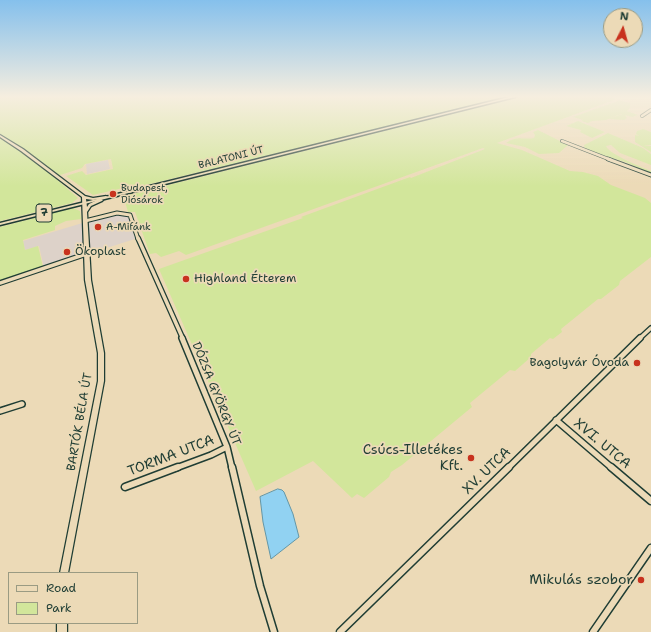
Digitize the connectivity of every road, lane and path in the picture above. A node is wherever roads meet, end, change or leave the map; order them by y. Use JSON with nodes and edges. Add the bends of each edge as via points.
{"nodes":[{"id":1,"x":395,"y":126,"type":"edge"},
{"id":2,"x":0,"y":136,"type":"edge"},
{"id":3,"x":562,"y":141,"type":"dead end"},
{"id":4,"x":651,"y":175,"type":"edge"},
{"id":5,"x":84,"y":197,"type":"junction"},
{"id":6,"x":109,"y":197,"type":"junction"},
{"id":7,"x":84,"y":203,"type":"junction"},
{"id":8,"x":85,"y":211,"type":"junction"},
{"id":9,"x":85,"y":221,"type":"junction"},
{"id":10,"x":0,"y":224,"type":"edge"},
{"id":11,"x":86,"y":254,"type":"junction"},
{"id":12,"x":0,"y":283,"type":"edge"},
{"id":13,"x":651,"y":328,"type":"edge"},
{"id":14,"x":22,"y":404,"type":"dead end"},
{"id":15,"x":0,"y":411,"type":"edge"},
{"id":16,"x":556,"y":420,"type":"junction"},
{"id":17,"x":226,"y":447,"type":"junction"},
{"id":18,"x":125,"y":487,"type":"dead end"},
{"id":19,"x":651,"y":501,"type":"edge"},
{"id":20,"x":651,"y":548,"type":"edge"},
{"id":21,"x":64,"y":572,"type":"edge"},
{"id":22,"x":274,"y":632,"type":"edge"},
{"id":23,"x":340,"y":632,"type":"edge"},
{"id":24,"x":593,"y":632,"type":"edge"}],
"edges":[{"from":1,"to":6,"type":"main road","name":"BALATONI ÚT","number":"7"},
{"from":2,"to":5,"type":"street"},
{"from":3,"to":4,"type":"street"},
{"from":5,"to":6,"type":"street"},
{"from":5,"to":7,"type":"street"},
{"from":6,"to":7,"type":"main road","name":"BALATONI ÚT","number":"7"},
{"from":6,"to":8,"type":"street","via":[[90,205]]},
{"from":7,"to":8,"type":"street","name":"BARTÓK BÉLA ÚT"},
{"from":7,"to":10,"type":"main road","name":"BALATONI ÚT","number":"7"},
{"from":8,"to":9,"type":"street","name":"BARTÓK BÉLA ÚT"},
{"from":9,"to":11,"type":"street","name":"BARTÓK BÉLA ÚT"},
{"from":9,"to":17,"type":"street","name":"DÓZSA GYÖRGY ÚT","via":[[117,213],[130,216]]},
{"from":11,"to":12,"type":"street"},
{"from":11,"to":21,"type":"street","name":"BARTÓK BÉLA ÚT","via":[[101,353],[101,381]]},
{"from":13,"to":16,"type":"street","name":"XV. UTCA"},
{"from":14,"to":15,"type":"street"},
{"from":16,"to":19,"type":"street","name":"XVI. UTCA"},
{"from":16,"to":23,"type":"street","name":"XV. UTCA"},
{"from":17,"to":18,"type":"street","name":"TORMA UTCA","via":[[212,455]]},
{"from":17,"to":22,"type":"street","name":"DÓZSA GYÖRGY ÚT"},
{"from":20,"to":24,"type":"street"}]}
